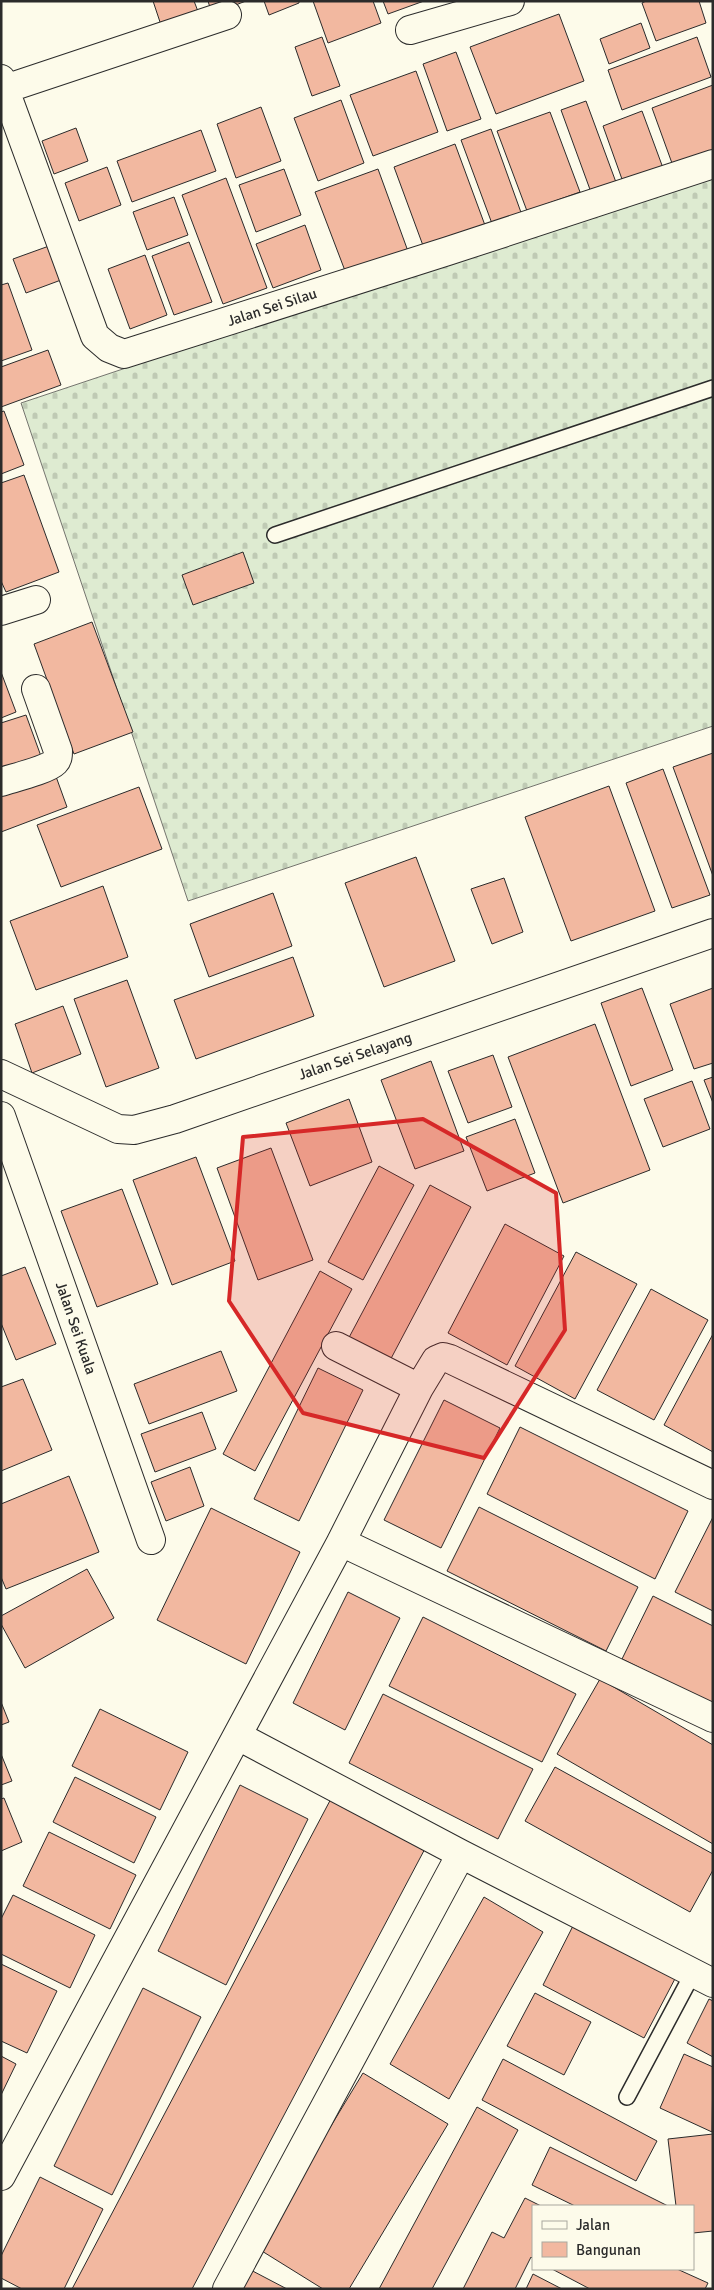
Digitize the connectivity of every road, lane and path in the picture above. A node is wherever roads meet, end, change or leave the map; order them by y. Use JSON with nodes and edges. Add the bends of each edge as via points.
{"nodes":[{"id":1,"x":510,"y":1,"type":"edge"},
{"id":2,"x":227,"y":14,"type":"dead end"},
{"id":3,"x":410,"y":30,"type":"dead end"},
{"id":4,"x":3,"y":84,"type":"edge"},
{"id":5,"x":713,"y":164,"type":"edge"},
{"id":6,"x":713,"y":388,"type":"edge"},
{"id":7,"x":275,"y":535,"type":"dead end"},
{"id":8,"x":36,"y":600,"type":"dead end"},
{"id":9,"x":1,"y":611,"type":"edge"},
{"id":10,"x":36,"y":689,"type":"dead end"},
{"id":11,"x":1,"y":782,"type":"edge"},
{"id":12,"x":713,"y":933,"type":"edge"},
{"id":13,"x":1,"y":1074,"type":"edge"},
{"id":14,"x":1,"y":1116,"type":"edge"},
{"id":15,"x":336,"y":1346,"type":"dead end"},
{"id":16,"x":419,"y":1388,"type":"junction"},
{"id":17,"x":713,"y":1485,"type":"edge"},
{"id":18,"x":151,"y":1540,"type":"dead end"},
{"id":19,"x":341,"y":1542,"type":"junction"},
{"id":20,"x":713,"y":1718,"type":"edge"},
{"id":21,"x":238,"y":1736,"type":"junction"},
{"id":22,"x":461,"y":1854,"type":"junction"},
{"id":23,"x":703,"y":1978,"type":"edge"},
{"id":24,"x":627,"y":2098,"type":"dead end"},
{"id":25,"x":1,"y":2176,"type":"edge"},
{"id":26,"x":227,"y":2289,"type":"edge"}],
"edges":[{"from":1,"to":3,"type":"street"},
{"from":2,"to":4,"type":"street"},
{"from":4,"to":5,"type":"street","name":"Jalan Sei Silau","via":[[95,336],[109,348],[124,354]]},
{"from":6,"to":7,"type":"lane"},
{"from":8,"to":9,"type":"street"},
{"from":10,"to":11,"type":"street","via":[[58,758],[47,766]]},
{"from":12,"to":13,"type":"street","name":"Jalan Sei Selayang","via":[[175,1119],[134,1130],[118,1129]]},
{"from":14,"to":18,"type":"street","name":"Jalan Sei Kuala"},
{"from":15,"to":16,"type":"street"},
{"from":16,"to":17,"type":"street","via":[[436,1360],[450,1359]]},
{"from":16,"to":19,"type":"street"},
{"from":19,"to":20,"type":"street"},
{"from":19,"to":21,"type":"street"},
{"from":21,"to":22,"type":"street"},
{"from":21,"to":25,"type":"street"},
{"from":22,"to":23,"type":"street"},
{"from":22,"to":26,"type":"street"},
{"from":23,"to":24,"type":"lane"}]}
